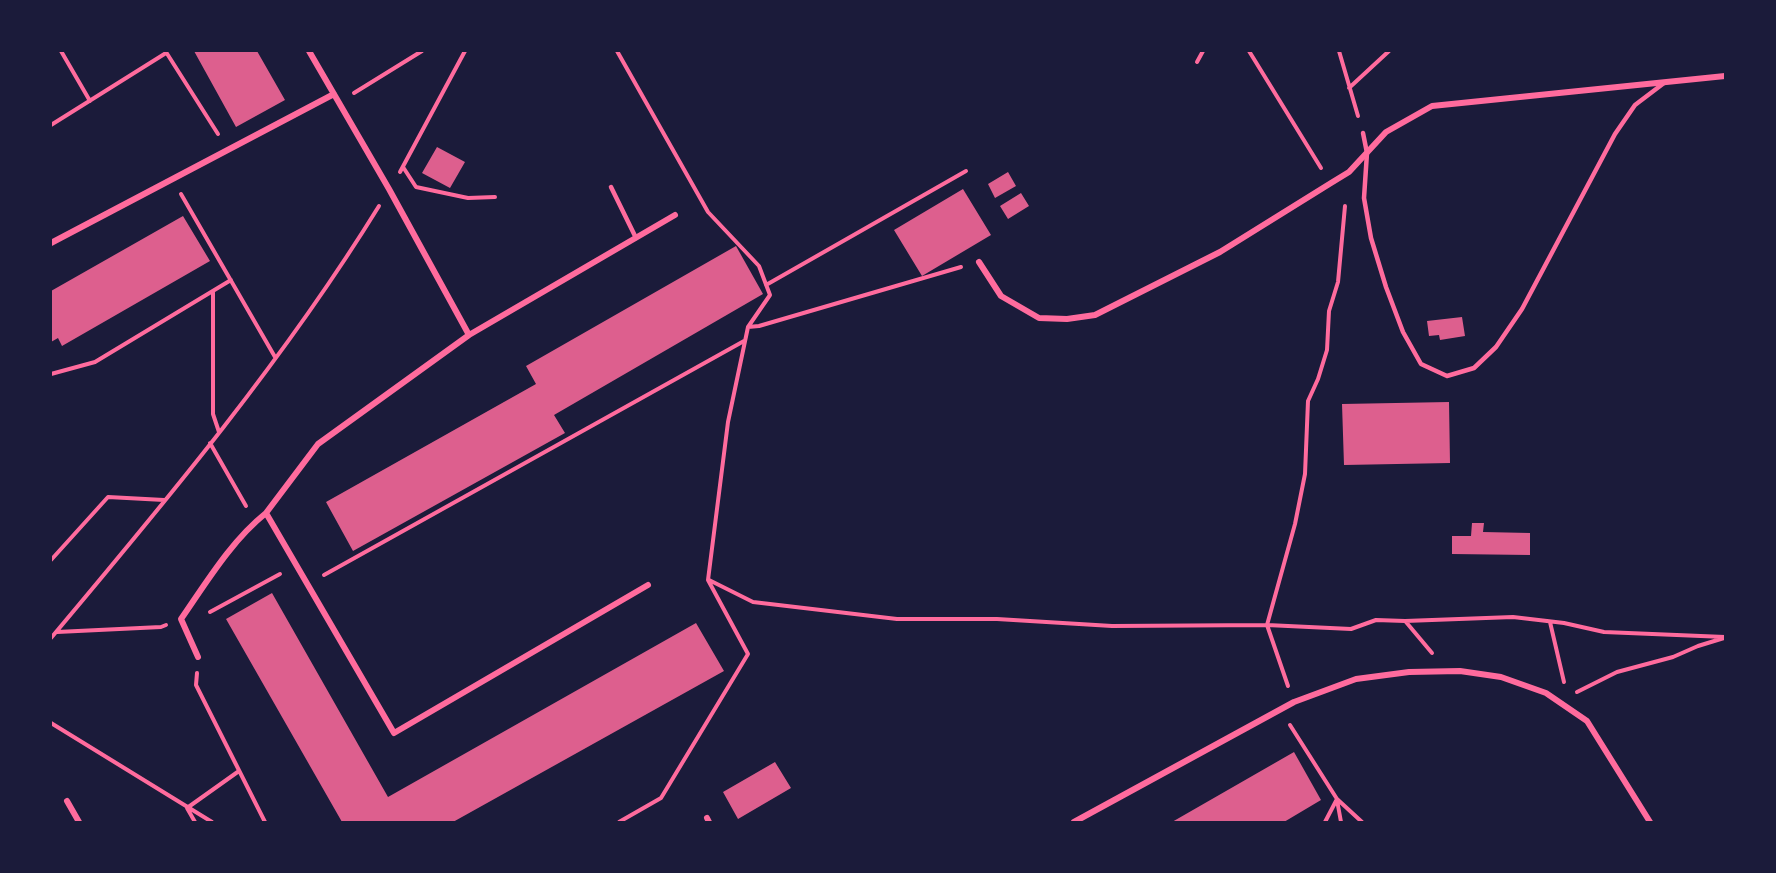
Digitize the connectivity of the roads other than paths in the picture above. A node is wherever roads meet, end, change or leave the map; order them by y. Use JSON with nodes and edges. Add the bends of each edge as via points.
{"nodes":[{"id":1,"x":309,"y":51,"type":"edge"},
{"id":2,"x":1725,"y":76,"type":"edge"},
{"id":3,"x":1664,"y":83,"type":"junction"},
{"id":4,"x":334,"y":94,"type":"junction"},
{"id":5,"x":1363,"y":133,"type":"road end"},
{"id":6,"x":1367,"y":153,"type":"junction"},
{"id":7,"x":610,"y":187,"type":"dead end"},
{"id":8,"x":675,"y":216,"type":"dead end"},
{"id":9,"x":636,"y":238,"type":"junction"},
{"id":10,"x":51,"y":243,"type":"edge"},
{"id":11,"x":979,"y":262,"type":"road end"},
{"id":12,"x":469,"y":335,"type":"junction"},
{"id":13,"x":266,"y":513,"type":"junction"},
{"id":14,"x":648,"y":585,"type":"dead end"},
{"id":15,"x":198,"y":657,"type":"road end"},
{"id":16,"x":68,"y":801,"type":"dead end"},
{"id":17,"x":79,"y":822,"type":"edge"},
{"id":18,"x":1074,"y":822,"type":"edge"},
{"id":19,"x":1650,"y":822,"type":"edge"}],
"edges":[{"from":1,"to":4,"type":"street"},
{"from":2,"to":3,"type":"street"},
{"from":3,"to":6,"type":"street","via":[[1432,106],[1386,132]]},
{"from":3,"to":6,"type":"lane","via":[[1635,105],[1615,134],[1522,309],[1496,346],[1474,368],[1448,376],[1421,364],[1403,332],[1386,287],[1364,198]]},
{"from":4,"to":10,"type":"street"},
{"from":4,"to":12,"type":"street"},
{"from":5,"to":6,"type":"lane"},
{"from":6,"to":11,"type":"street","via":[[1348,172],[1220,252],[1095,315],[1039,318],[1001,297]]},
{"from":7,"to":9,"type":"lane"},
{"from":8,"to":9,"type":"street"},
{"from":9,"to":12,"type":"street"},
{"from":12,"to":13,"type":"street","via":[[318,444]]},
{"from":13,"to":14,"type":"street","via":[[393,733]]},
{"from":13,"to":15,"type":"street","via":[[217,568],[181,619]]},
{"from":16,"to":17,"type":"street"},
{"from":18,"to":19,"type":"street","via":[[1294,702],[1356,679],[1460,670],[1501,677],[1546,693],[1587,721]]}]}
